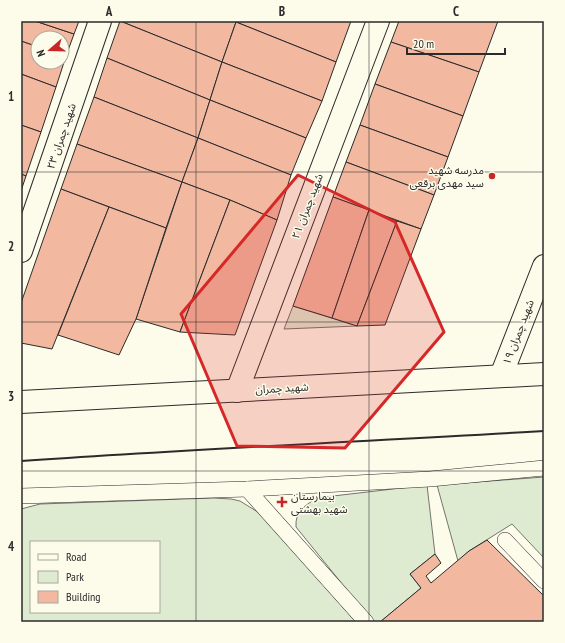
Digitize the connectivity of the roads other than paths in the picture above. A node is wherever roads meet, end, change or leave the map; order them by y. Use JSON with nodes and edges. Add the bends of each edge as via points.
{"nodes":[{"id":1,"x":100,"y":21,"type":"edge"},
{"id":2,"x":378,"y":21,"type":"edge"},
{"id":3,"x":21,"y":251,"type":"edge"},
{"id":4,"x":544,"y":266,"type":"edge"},
{"id":5,"x":544,"y":374,"type":"edge"},
{"id":6,"x":501,"y":376,"type":"junction"},
{"id":7,"x":236,"y":390,"type":"junction"},
{"id":8,"x":21,"y":402,"type":"edge"},
{"id":9,"x":544,"y":468,"type":"edge"},
{"id":10,"x":247,"y":489,"type":"junction"},
{"id":11,"x":21,"y":496,"type":"edge"},
{"id":12,"x":505,"y":540,"type":"dead end"},
{"id":13,"x":544,"y":581,"type":"edge"},
{"id":14,"x":366,"y":622,"type":"edge"}],
"edges":[{"from":1,"to":3,"type":"street","name":"شهید چمران ۲۳"},
{"from":2,"to":7,"type":"street","name":"شهید چمران ۲۱"},
{"from":4,"to":6,"type":"street","name":"شهید چمران ۱۹"},
{"from":5,"to":6,"type":"street","name":"شهید چمران"},
{"from":6,"to":7,"type":"street","name":"شهید چمران"},
{"from":7,"to":8,"type":"street","name":"شهید چمران"},
{"from":9,"to":10,"type":"lane","via":[[430,479]]},
{"from":10,"to":11,"type":"lane"},
{"from":10,"to":14,"type":"lane"},
{"from":12,"to":13,"type":"lane"}]}
